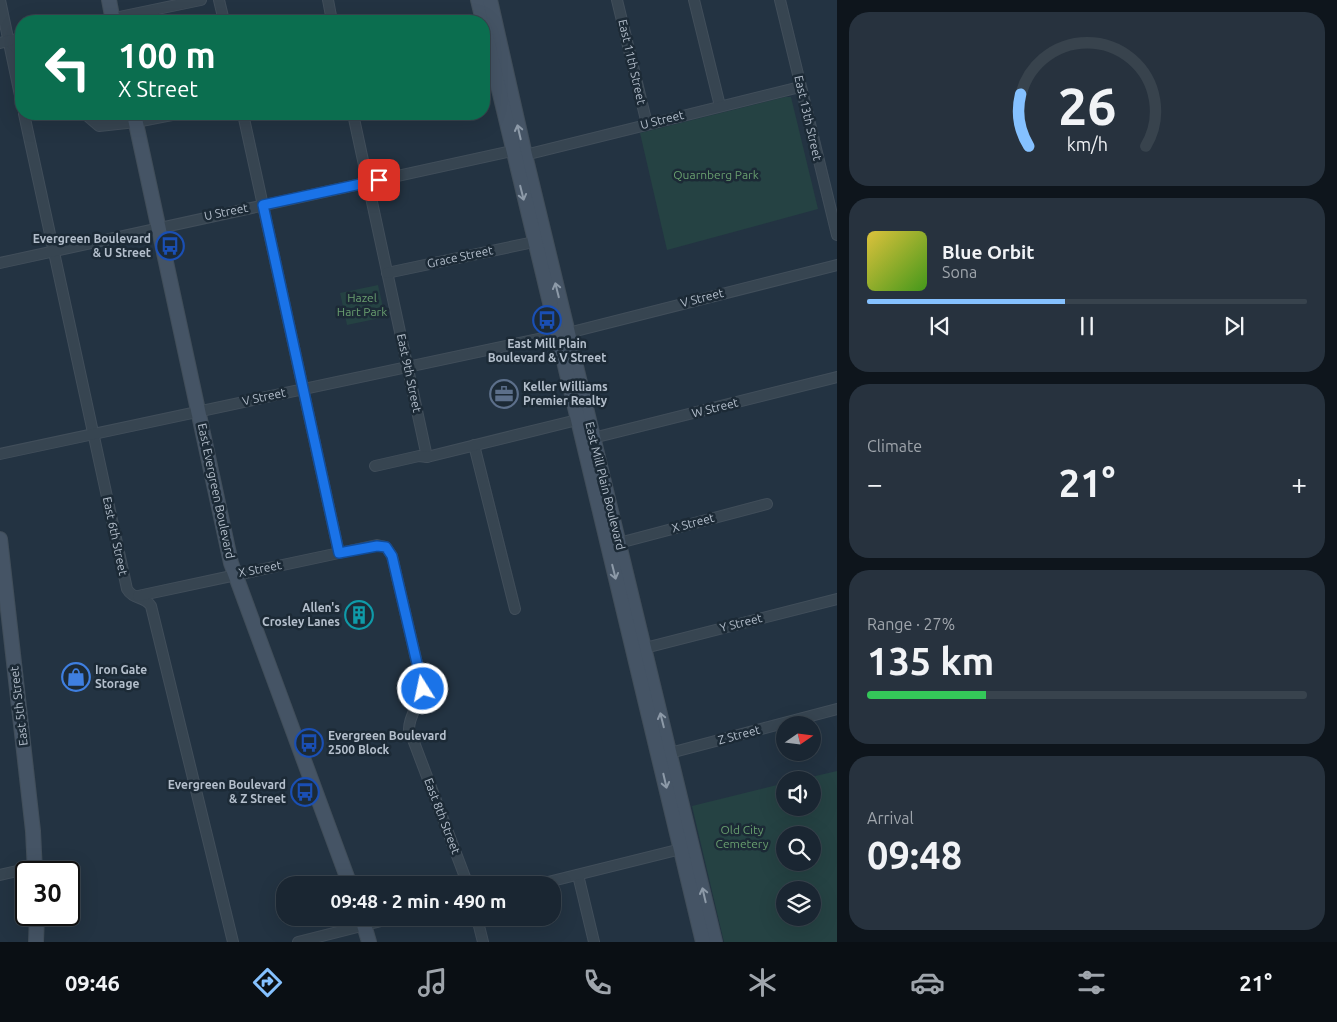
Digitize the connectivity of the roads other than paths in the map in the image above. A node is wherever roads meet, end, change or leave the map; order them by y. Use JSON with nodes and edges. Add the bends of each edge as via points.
{"nodes":[{"id":1,"x":0,"y":0,"type":"edge"},
{"id":2,"x":109,"y":0,"type":"edge"},
{"id":3,"x":201,"y":0,"type":"edge"},
{"id":4,"x":219,"y":0,"type":"edge"},
{"id":5,"x":328,"y":0,"type":"edge"},
{"id":6,"x":478,"y":0,"type":"edge"},
{"id":7,"x":490,"y":0,"type":"edge"},
{"id":8,"x":617,"y":0,"type":"edge"},
{"id":9,"x":694,"y":0,"type":"edge"},
{"id":10,"x":780,"y":0,"type":"edge"},
{"id":11,"x":109,"y":15,"type":"edge"},
{"id":12,"x":132,"y":15,"type":"edge"},
{"id":13,"x":223,"y":15,"type":"edge"},
{"id":14,"x":331,"y":15,"type":"edge"},
{"id":15,"x":482,"y":15,"type":"edge"},
{"id":16,"x":0,"y":32,"type":"edge"},
{"id":17,"x":4,"y":42,"type":"edge"},
{"id":18,"x":15,"y":49,"type":"edge"},
{"id":19,"x":490,"y":60,"type":"edge"},
{"id":20,"x":15,"y":80,"type":"edge"},
{"id":21,"x":800,"y":87,"type":"junction"},
{"id":22,"x":720,"y":106,"type":"junction"},
{"id":23,"x":25,"y":120,"type":"edge"},
{"id":24,"x":91,"y":120,"type":"edge"},
{"id":25,"x":128,"y":120,"type":"edge"},
{"id":26,"x":135,"y":120,"type":"edge"},
{"id":27,"x":244,"y":120,"type":"edge"},
{"id":28,"x":354,"y":120,"type":"edge"},
{"id":29,"x":646,"y":124,"type":"junction"},
{"id":30,"x":518,"y":153,"type":"junction"},
{"id":31,"x":367,"y":182,"type":"junction"},
{"id":32,"x":263,"y":205,"type":"junction"},
{"id":33,"x":159,"y":227,"type":"junction"},
{"id":34,"x":837,"y":235,"type":"edge"},
{"id":35,"x":534,"y":242,"type":"junction"},
{"id":36,"x":53,"y":250,"type":"junction"},
{"id":37,"x":0,"y":262,"type":"edge"},
{"id":38,"x":837,"y":266,"type":"edge"},
{"id":39,"x":387,"y":273,"type":"junction"},
{"id":40,"x":562,"y":334,"type":"junction"},
{"id":41,"x":408,"y":365,"type":"junction"},
{"id":42,"x":837,"y":377,"type":"edge"},
{"id":43,"x":302,"y":390,"type":"junction"},
{"id":44,"x":199,"y":411,"type":"junction"},
{"id":45,"x":577,"y":420,"type":"junction"},
{"id":46,"x":93,"y":433,"type":"junction"},
{"id":47,"x":593,"y":438,"type":"junction"},
{"id":48,"x":474,"y":445,"type":"junction"},
{"id":49,"x":0,"y":454,"type":"edge"},
{"id":50,"x":427,"y":457,"type":"junction"},
{"id":51,"x":375,"y":466,"type":"dead end"},
{"id":52,"x":767,"y":504,"type":"dead end"},
{"id":53,"x":0,"y":539,"type":"edge"},
{"id":54,"x":619,"y":543,"type":"junction"},
{"id":55,"x":386,"y":547,"type":"joint"},
{"id":56,"x":339,"y":553,"type":"junction"},
{"id":57,"x":236,"y":574,"type":"junction"},
{"id":58,"x":135,"y":597,"type":"junction"},
{"id":59,"x":837,"y":599,"type":"edge"},
{"id":60,"x":515,"y":609,"type":"dead end"},
{"id":61,"x":644,"y":648,"type":"junction"},
{"id":62,"x":837,"y":709,"type":"edge"},
{"id":63,"x":670,"y":752,"type":"junction"},
{"id":64,"x":681,"y":849,"type":"junction"},
{"id":65,"x":34,"y":861,"type":"edge"},
{"id":66,"x":15,"y":873,"type":"edge"},
{"id":67,"x":0,"y":875,"type":"edge"},
{"id":68,"x":578,"y":875,"type":"junction"},
{"id":69,"x":347,"y":876,"type":"edge"},
{"id":70,"x":465,"y":876,"type":"edge"},
{"id":71,"x":561,"y":879,"type":"edge"},
{"id":72,"x":37,"y":926,"type":"edge"},
{"id":73,"x":348,"y":926,"type":"edge"},
{"id":74,"x":364,"y":926,"type":"edge"},
{"id":75,"x":479,"y":926,"type":"edge"},
{"id":76,"x":36,"y":942,"type":"edge"},
{"id":77,"x":233,"y":942,"type":"edge"},
{"id":78,"x":298,"y":942,"type":"edge"},
{"id":79,"x":369,"y":942,"type":"edge"},
{"id":80,"x":483,"y":942,"type":"edge"},
{"id":81,"x":594,"y":942,"type":"edge"},
{"id":82,"x":702,"y":942,"type":"edge"},
{"id":83,"x":716,"y":942,"type":"edge"}],
"edges":[{"from":1,"to":17,"type":"street"},
{"from":2,"to":11,"type":"main road"},
{"from":3,"to":12,"type":"street"},
{"from":4,"to":13,"type":"street"},
{"from":5,"to":14,"type":"street"},
{"from":6,"to":15,"type":"main road"},
{"from":30,"to":7,"type":"main road","name":"East Mill Plain Boulevard","one_way":true},
{"from":8,"to":29,"type":"street","name":"East 11th Street"},
{"from":9,"to":22,"type":"street"},
{"from":10,"to":21,"type":"street","name":"East 13th Street"},
{"from":16,"to":17,"type":"street"},
{"from":17,"to":18,"type":"street"},
{"from":17,"to":20,"type":"street"},
{"from":19,"to":30,"type":"main road","name":"East Mill Plain Boulevard"},
{"from":21,"to":22,"type":"street","name":"U Street"},
{"from":21,"to":34,"type":"street","name":"East 13th Street"},
{"from":22,"to":29,"type":"street","name":"U Street"},
{"from":23,"to":36,"type":"street","name":"East 6th Street"},
{"from":24,"to":25,"type":"street","via":[[108,126]]},
{"from":26,"to":33,"type":"main road","name":"East Evergreen Boulevard"},
{"from":27,"to":32,"type":"street"},
{"from":28,"to":31,"type":"street","name":"East 9th Street"},
{"from":29,"to":30,"type":"street","name":"U Street"},
{"from":30,"to":31,"type":"street","name":"U Street"},
{"from":30,"to":35,"type":"main road","name":"East Mill Plain Boulevard","one_way":true},
{"from":40,"to":30,"type":"main road","name":"East Mill Plain Boulevard","one_way":true},
{"from":31,"to":32,"type":"street","name":"U Street"},
{"from":31,"to":39,"type":"street","name":"East 9th Street"},
{"from":32,"to":33,"type":"street","name":"U Street"},
{"from":32,"to":43,"type":"street"},
{"from":33,"to":36,"type":"street","name":"U Street"},
{"from":33,"to":44,"type":"main road","name":"East Evergreen Boulevard"},
{"from":35,"to":39,"type":"street","name":"Grace Street"},
{"from":35,"to":40,"type":"main road","name":"East Mill Plain Boulevard"},
{"from":36,"to":37,"type":"street","name":"U Street"},
{"from":36,"to":46,"type":"street","name":"East 6th Street"},
{"from":38,"to":40,"type":"street","name":"V Street"},
{"from":39,"to":41,"type":"street","name":"East 9th Street"},
{"from":40,"to":41,"type":"street","name":"V Street"},
{"from":40,"to":45,"type":"main road","name":"East Mill Plain Boulevard"},
{"from":40,"to":47,"type":"main road","name":"East Mill Plain Boulevard"},
{"from":41,"to":43,"type":"street","name":"V Street"},
{"from":41,"to":50,"type":"street","name":"East 9th Street"},
{"from":42,"to":47,"type":"street","name":"W Street"},
{"from":43,"to":44,"type":"street","name":"V Street"},
{"from":43,"to":56,"type":"street"},
{"from":44,"to":46,"type":"street","name":"V Street"},
{"from":44,"to":57,"type":"main road","name":"East Evergreen Boulevard"},
{"from":45,"to":48,"type":"street"},
{"from":45,"to":64,"type":"main road","name":"East Mill Plain Boulevard","one_way":true},
{"from":46,"to":49,"type":"street","name":"V Street"},
{"from":46,"to":58,"type":"street","name":"East 6th Street","via":[[127,588]]},
{"from":47,"to":54,"type":"main road","name":"East Mill Plain Boulevard"},
{"from":48,"to":50,"type":"street"},
{"from":48,"to":60,"type":"street"},
{"from":50,"to":51,"type":"street","via":[[418,456]]},
{"from":52,"to":54,"type":"street","name":"X Street"},
{"from":53,"to":65,"type":"main road","name":"East 5th Street"},
{"from":54,"to":61,"type":"main road","name":"East Mill Plain Boulevard"},
{"from":55,"to":56,"type":"street","name":"X Street"},
{"from":55,"to":70,"type":"street","name":"East 8th Street","via":[[392,556],[423,689],[420,702],[409,719],[409,729]]},
{"from":56,"to":57,"type":"street","name":"X Street"},
{"from":57,"to":58,"type":"street","name":"X Street"},
{"from":57,"to":69,"type":"main road","name":"East Evergreen Boulevard"},
{"from":58,"to":77,"type":"street","name":"East 6th Street","via":[[146,600],[151,606]]},
{"from":59,"to":61,"type":"street","name":"Y Street"},
{"from":63,"to":61,"type":"main road","name":"East Mill Plain Boulevard","one_way":true},
{"from":62,"to":63,"type":"street","name":"Z Street"},
{"from":83,"to":63,"type":"main road","name":"East Mill Plain Boulevard","one_way":true},
{"from":64,"to":68,"type":"street"},
{"from":64,"to":82,"type":"main road","name":"East Mill Plain Boulevard"},
{"from":66,"to":67,"type":"street"},
{"from":68,"to":71,"type":"street"},
{"from":68,"to":81,"type":"street"},
{"from":72,"to":76,"type":"main road"},
{"from":73,"to":78,"type":"street"},
{"from":74,"to":79,"type":"main road"},
{"from":75,"to":80,"type":"street"}]}
